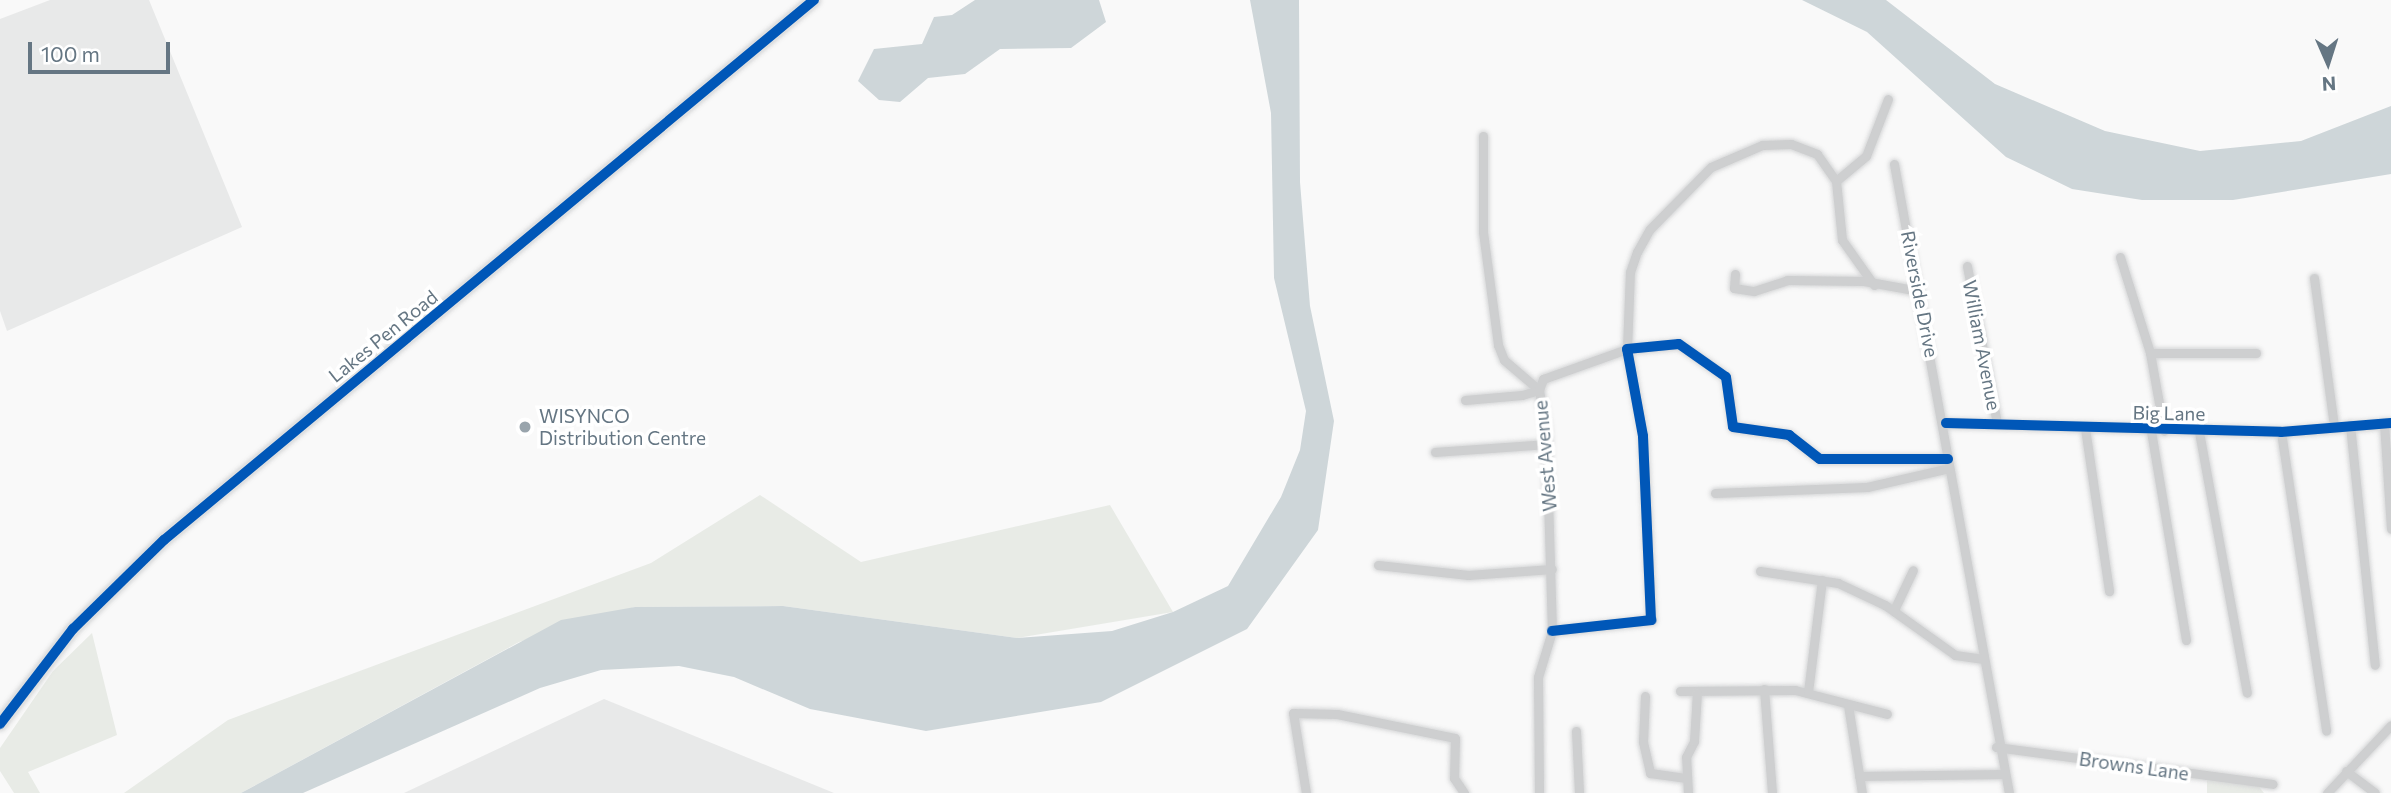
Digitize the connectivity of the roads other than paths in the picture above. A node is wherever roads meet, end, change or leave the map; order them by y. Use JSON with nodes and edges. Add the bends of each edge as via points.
{"nodes":[{"id":1,"x":814,"y":0,"type":"edge"},
{"id":2,"x":1888,"y":99,"type":"dead end"},
{"id":3,"x":1483,"y":136,"type":"dead end"},
{"id":4,"x":1894,"y":164,"type":"dead end"},
{"id":5,"x":1836,"y":181,"type":"junction"},
{"id":6,"x":2120,"y":257,"type":"dead end"},
{"id":7,"x":1967,"y":266,"type":"dead end"},
{"id":8,"x":1735,"y":274,"type":"dead end"},
{"id":9,"x":2314,"y":278,"type":"dead end"},
{"id":10,"x":1874,"y":285,"type":"junction"},
{"id":11,"x":1919,"y":291,"type":"junction"},
{"id":12,"x":1627,"y":349,"type":"junction"},
{"id":13,"x":2150,"y":353,"type":"junction"},
{"id":14,"x":2256,"y":354,"type":"dead end"},
{"id":15,"x":1539,"y":390,"type":"junction"},
{"id":16,"x":1465,"y":400,"type":"dead end"},
{"id":17,"x":1946,"y":423,"type":"junction"},
{"id":18,"x":1997,"y":423,"type":"junction"},
{"id":19,"x":2387,"y":423,"type":"edge"},
{"id":20,"x":2350,"y":425,"type":"junction"},
{"id":21,"x":2334,"y":426,"type":"junction"},
{"id":22,"x":2085,"y":428,"type":"junction"},
{"id":23,"x":2151,"y":430,"type":"junction"},
{"id":24,"x":2164,"y":431,"type":"junction"},
{"id":25,"x":2199,"y":432,"type":"junction"},
{"id":26,"x":2281,"y":432,"type":"junction"},
{"id":27,"x":1546,"y":444,"type":"junction"},
{"id":28,"x":1435,"y":452,"type":"dead end"},
{"id":29,"x":1948,"y":463,"type":"junction"},
{"id":30,"x":1715,"y":493,"type":"dead end"},
{"id":31,"x":2391,"y":529,"type":"edge"},
{"id":32,"x":1378,"y":565,"type":"dead end"},
{"id":33,"x":1552,"y":569,"type":"junction"},
{"id":34,"x":1913,"y":570,"type":"dead end"},
{"id":35,"x":1760,"y":571,"type":"dead end"},
{"id":36,"x":1822,"y":580,"type":"junction"},
{"id":37,"x":2109,"y":591,"type":"dead end"},
{"id":38,"x":1894,"y":610,"type":"junction"},
{"id":39,"x":1552,"y":631,"type":"junction"},
{"id":40,"x":2186,"y":640,"type":"dead end"},
{"id":41,"x":1984,"y":659,"type":"junction"},
{"id":42,"x":2375,"y":665,"type":"dead end"},
{"id":43,"x":1764,"y":690,"type":"junction"},
{"id":44,"x":1680,"y":691,"type":"dead end"},
{"id":45,"x":1697,"y":692,"type":"junction"},
{"id":46,"x":1808,"y":692,"type":"junction"},
{"id":47,"x":2247,"y":693,"type":"dead end"},
{"id":48,"x":1645,"y":696,"type":"dead end"},
{"id":49,"x":1848,"y":705,"type":"junction"},
{"id":50,"x":1887,"y":713,"type":"dead end"},
{"id":51,"x":0,"y":724,"type":"edge"},
{"id":52,"x":2391,"y":725,"type":"edge"},
{"id":53,"x":1576,"y":731,"type":"dead end"},
{"id":54,"x":2326,"y":731,"type":"dead end"},
{"id":55,"x":1996,"y":747,"type":"junction"},
{"id":56,"x":2346,"y":771,"type":"junction"},
{"id":57,"x":2005,"y":774,"type":"junction"},
{"id":58,"x":1858,"y":776,"type":"junction"},
{"id":59,"x":1687,"y":778,"type":"junction"},
{"id":60,"x":2273,"y":784,"type":"dead end"},
{"id":61,"x":1306,"y":793,"type":"edge"},
{"id":62,"x":1464,"y":793,"type":"edge"},
{"id":63,"x":1539,"y":793,"type":"edge"},
{"id":64,"x":1579,"y":793,"type":"edge"},
{"id":65,"x":1688,"y":793,"type":"edge"},
{"id":66,"x":1772,"y":793,"type":"edge"},
{"id":67,"x":1862,"y":793,"type":"edge"},
{"id":68,"x":2009,"y":793,"type":"edge"},
{"id":69,"x":2326,"y":793,"type":"edge"},
{"id":70,"x":2375,"y":793,"type":"edge"}],
"edges":[{"from":1,"to":51,"type":"street","name":"Lakes Pen Road","via":[[164,540],[73,629]]},
{"from":2,"to":5,"type":"street","via":[[1866,156]]},
{"from":3,"to":15,"type":"street","name":"West Avenue","via":[[1483,232],[1498,345],[1504,360]]},
{"from":4,"to":11,"type":"street","name":"Riverside Drive"},
{"from":5,"to":10,"type":"street","via":[[1842,240]]},
{"from":5,"to":12,"type":"street","via":[[1816,154],[1791,144],[1762,145],[1702,174],[1637,252],[1630,272]]},
{"from":6,"to":13,"type":"street"},
{"from":7,"to":18,"type":"street","name":"William Avenue"},
{"from":8,"to":10,"type":"street","via":[[1734,288],[1754,290],[1787,280]]},
{"from":9,"to":21,"type":"street"},
{"from":10,"to":11,"type":"street"},
{"from":11,"to":17,"type":"street","name":"Riverside Drive"},
{"from":12,"to":15,"type":"street","via":[[1544,379]]},
{"from":12,"to":29,"type":"street","via":[[1679,344],[1726,377],[1733,427],[1789,435],[1820,459]]},
{"from":12,"to":39,"type":"street","via":[[1643,436],[1651,620]]},
{"from":13,"to":14,"type":"street"},
{"from":13,"to":24,"type":"street"},
{"from":15,"to":16,"type":"street","via":[[1501,400]]},
{"from":15,"to":27,"type":"street","name":"West Avenue"},
{"from":17,"to":18,"type":"street","name":"Big Lane"},
{"from":17,"to":29,"type":"street","name":"Riverside Drive"},
{"from":18,"to":22,"type":"street","name":"Big Lane"},
{"from":19,"to":20,"type":"street","name":"Big Lane"},
{"from":19,"to":31,"type":"street"},
{"from":20,"to":21,"type":"street","name":"Big Lane"},
{"from":20,"to":42,"type":"street"},
{"from":21,"to":26,"type":"street","name":"Big Lane"},
{"from":22,"to":23,"type":"street","name":"Big Lane"},
{"from":22,"to":37,"type":"street"},
{"from":23,"to":24,"type":"street","name":"Big Lane"},
{"from":23,"to":40,"type":"street"},
{"from":24,"to":25,"type":"street","name":"Big Lane"},
{"from":25,"to":26,"type":"street","name":"Big Lane"},
{"from":25,"to":47,"type":"street"},
{"from":26,"to":54,"type":"street"},
{"from":27,"to":28,"type":"street"},
{"from":27,"to":33,"type":"street","name":"West Avenue"},
{"from":29,"to":30,"type":"street","via":[[1867,487]]},
{"from":29,"to":41,"type":"street","name":"Riverside Drive"},
{"from":32,"to":33,"type":"street","via":[[1468,575]]},
{"from":33,"to":39,"type":"street","name":"West Avenue"},
{"from":34,"to":38,"type":"street"},
{"from":35,"to":36,"type":"street"},
{"from":36,"to":38,"type":"street"},
{"from":36,"to":46,"type":"street"},
{"from":38,"to":41,"type":"street","via":[[1955,655]]},
{"from":39,"to":63,"type":"street","name":"West Avenue","via":[[1538,677]]},
{"from":41,"to":55,"type":"street","name":"Riverside Drive"},
{"from":43,"to":45,"type":"street"},
{"from":43,"to":46,"type":"street"},
{"from":43,"to":66,"type":"street"},
{"from":44,"to":45,"type":"street"},
{"from":45,"to":59,"type":"street"},
{"from":46,"to":49,"type":"street"},
{"from":48,"to":59,"type":"street","via":[[1643,742],[1650,774]]},
{"from":49,"to":50,"type":"street"},
{"from":49,"to":58,"type":"street"},
{"from":52,"to":56,"type":"street"},
{"from":53,"to":64,"type":"street"},
{"from":55,"to":57,"type":"street","name":"Riverside Drive"},
{"from":55,"to":60,"type":"street","name":"Browns Lane"},
{"from":56,"to":69,"type":"street"},
{"from":56,"to":70,"type":"street"},
{"from":57,"to":58,"type":"street"},
{"from":57,"to":68,"type":"street","name":"Riverside Drive"},
{"from":58,"to":67,"type":"street"},
{"from":59,"to":65,"type":"street"},
{"from":61,"to":62,"type":"street","via":[[1293,713],[1337,714],[1455,738],[1454,778]]}]}
